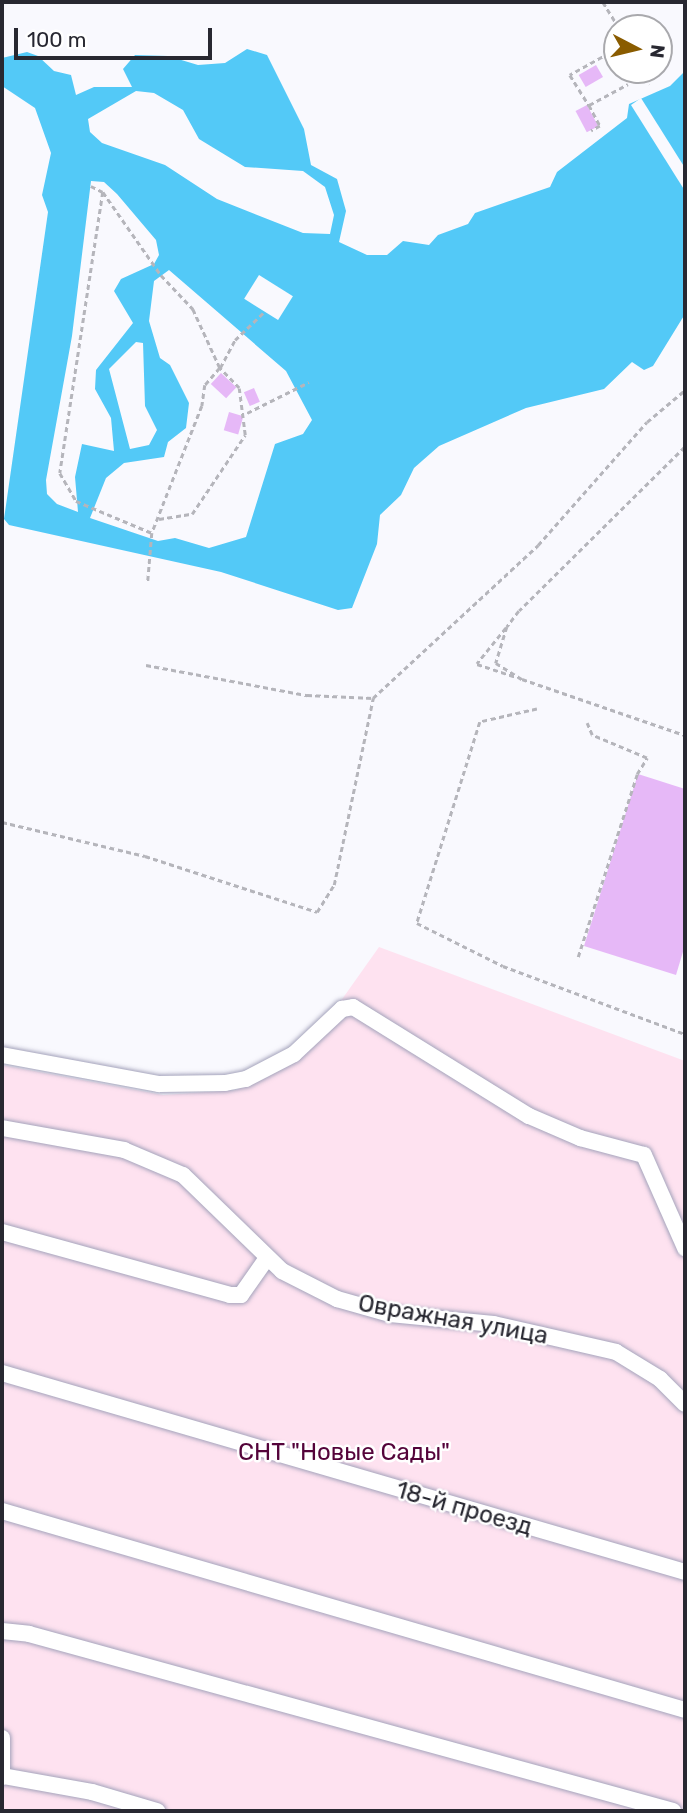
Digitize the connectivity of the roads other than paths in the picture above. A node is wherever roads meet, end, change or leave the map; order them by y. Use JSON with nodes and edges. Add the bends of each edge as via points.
{"nodes":[{"id":1,"x":2,"y":1055,"type":"edge"},
{"id":2,"x":2,"y":1128,"type":"edge"},
{"id":3,"x":2,"y":1232,"type":"edge"},
{"id":4,"x":685,"y":1248,"type":"edge"},
{"id":5,"x":267,"y":1258,"type":"junction"},
{"id":6,"x":2,"y":1374,"type":"edge"},
{"id":7,"x":685,"y":1404,"type":"edge"},
{"id":8,"x":2,"y":1511,"type":"edge"},
{"id":9,"x":685,"y":1572,"type":"edge"},
{"id":10,"x":2,"y":1631,"type":"edge"},
{"id":11,"x":685,"y":1710,"type":"edge"},
{"id":12,"x":2,"y":1738,"type":"edge"},
{"id":13,"x":2,"y":1776,"type":"edge"},
{"id":14,"x":157,"y":1811,"type":"edge"},
{"id":15,"x":673,"y":1811,"type":"edge"}],
"edges":[{"from":1,"to":4,"type":"street","via":[[159,1084],[225,1083],[246,1079],[294,1054],[342,1009],[364,1014],[529,1116],[580,1138],[644,1155]]},
{"from":2,"to":5,"type":"street","name":"Овражная улица","via":[[124,1150],[183,1175]]},
{"from":3,"to":5,"type":"street","via":[[230,1295],[241,1295]]},
{"from":5,"to":7,"type":"street","name":"Овражная улица","via":[[350,1303],[390,1314],[494,1324],[616,1352],[660,1379]]},
{"from":6,"to":9,"type":"street","name":"18-й проезд"},
{"from":8,"to":11,"type":"street"},
{"from":10,"to":15,"type":"street","via":[[81,1648]]},
{"from":12,"to":13,"type":"street"},
{"from":13,"to":14,"type":"street","via":[[92,1791]]}]}
